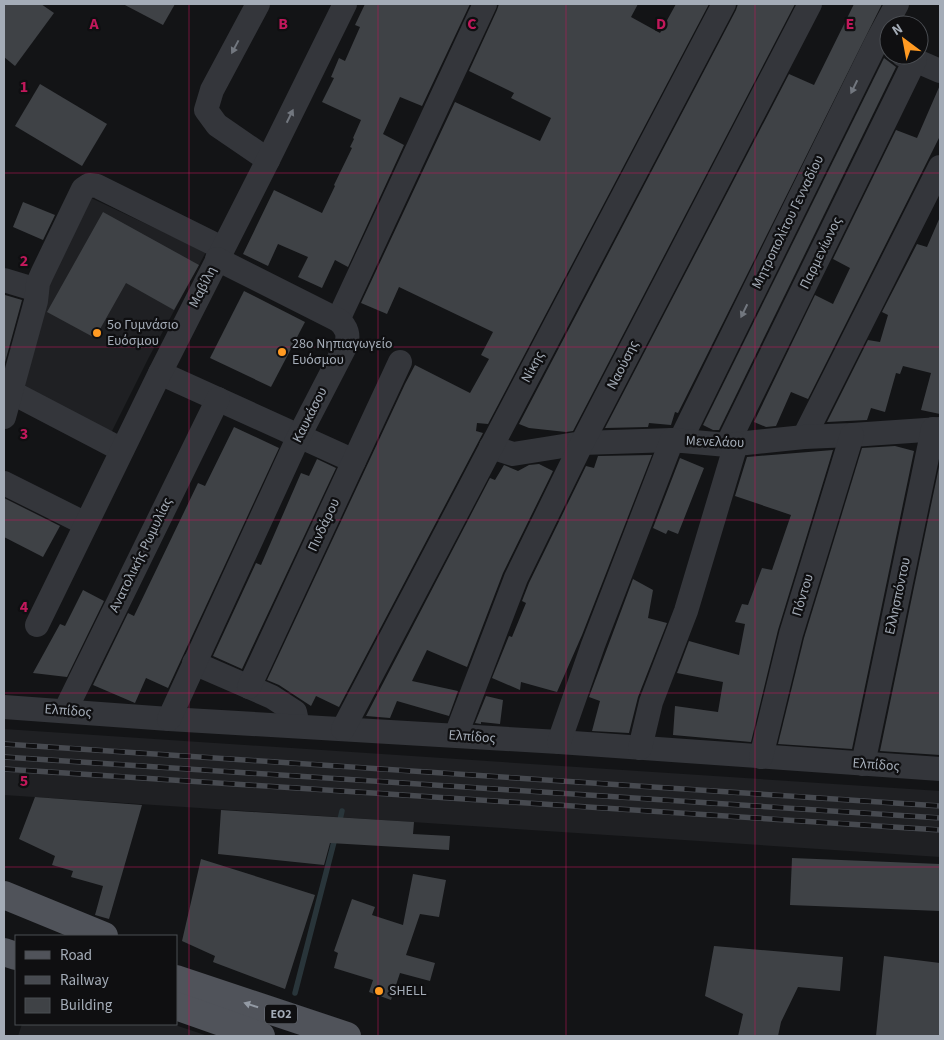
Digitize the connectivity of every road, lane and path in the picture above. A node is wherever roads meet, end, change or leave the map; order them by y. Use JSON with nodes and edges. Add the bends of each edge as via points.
{"nodes":[{"id":1,"x":258,"y":4,"type":"edge"},
{"id":2,"x":345,"y":4,"type":"edge"},
{"id":3,"x":485,"y":4,"type":"edge"},
{"id":4,"x":724,"y":4,"type":"edge"},
{"id":5,"x":810,"y":4,"type":"edge"},
{"id":6,"x":879,"y":52,"type":"edge"},
{"id":7,"x":906,"y":65,"type":"edge"},
{"id":8,"x":926,"y":65,"type":"edge"},
{"id":9,"x":940,"y":71,"type":"edge"},
{"id":10,"x":268,"y":160,"type":"junction"},
{"id":11,"x":940,"y":166,"type":"edge"},
{"id":12,"x":220,"y":253,"type":"junction"},
{"id":13,"x":4,"y":280,"type":"edge"},
{"id":14,"x":37,"y":290,"type":"junction"},
{"id":15,"x":338,"y":320,"type":"junction"},
{"id":16,"x":400,"y":362,"type":"dead end"},
{"id":17,"x":160,"y":373,"type":"junction"},
{"id":18,"x":9,"y":385,"type":"edge"},
{"id":19,"x":218,"y":399,"type":"junction"},
{"id":20,"x":4,"y":417,"type":"edge"},
{"id":21,"x":937,"y":429,"type":"edge"},
{"id":22,"x":852,"y":435,"type":"junction"},
{"id":23,"x":299,"y":436,"type":"junction"},
{"id":24,"x":804,"y":437,"type":"junction"},
{"id":25,"x":676,"y":441,"type":"junction"},
{"id":26,"x":582,"y":442,"type":"junction"},
{"id":27,"x":731,"y":445,"type":"junction"},
{"id":28,"x":491,"y":448,"type":"junction"},
{"id":29,"x":122,"y":450,"type":"junction"},
{"id":30,"x":354,"y":461,"type":"junction"},
{"id":31,"x":4,"y":483,"type":"edge"},
{"id":32,"x":86,"y":524,"type":"junction"},
{"id":33,"x":37,"y":625,"type":"dead end"},
{"id":34,"x":194,"y":663,"type":"junction"},
{"id":35,"x":249,"y":687,"type":"junction"},
{"id":36,"x":4,"y":707,"type":"edge"},
{"id":37,"x":65,"y":711,"type":"junction"},
{"id":38,"x":169,"y":719,"type":"junction"},
{"id":39,"x":298,"y":726,"type":"junction"},
{"id":40,"x":343,"y":730,"type":"junction"},
{"id":41,"x":456,"y":736,"type":"junction"},
{"id":42,"x":559,"y":742,"type":"junction"},
{"id":43,"x":640,"y":748,"type":"junction"},
{"id":44,"x":761,"y":757,"type":"junction"},
{"id":45,"x":863,"y":764,"type":"junction"},
{"id":46,"x":940,"y":769,"type":"edge"},
{"id":47,"x":4,"y":895,"type":"edge"},
{"id":48,"x":4,"y":913,"type":"edge"},
{"id":49,"x":58,"y":935,"type":"edge"},
{"id":50,"x":102,"y":935,"type":"edge"},
{"id":51,"x":178,"y":968,"type":"edge"},
{"id":52,"x":178,"y":980,"type":"edge"},
{"id":53,"x":215,"y":993,"type":"junction"},
{"id":54,"x":178,"y":1007,"type":"edge"},
{"id":55,"x":178,"y":1012,"type":"edge"},
{"id":56,"x":206,"y":1018,"type":"junction"},
{"id":57,"x":261,"y":1036,"type":"edge"},
{"id":58,"x":347,"y":1036,"type":"edge"}],
"edges":[{"from":1,"to":10,"type":"street","one_way":true,"via":[[212,90],[206,110],[217,125]]},
{"from":10,"to":2,"type":"street","name":"Μαβίλη","one_way":true},
{"from":3,"to":15,"type":"street"},
{"from":4,"to":28,"type":"street","name":"Νίκης"},
{"from":5,"to":26,"type":"street","name":"Ναούσης"},
{"from":6,"to":25,"type":"street","name":"Μητροπολίτου Γενναδίου","one_way":true},
{"from":7,"to":27,"type":"street","name":"Παρμενίωνος"},
{"from":8,"to":9,"type":"street"},
{"from":10,"to":12,"type":"street","name":"Μαβίλη"},
{"from":11,"to":24,"type":"street"},
{"from":12,"to":14,"type":"street","via":[[92,184],[79,195]]},
{"from":12,"to":15,"type":"street"},
{"from":12,"to":17,"type":"street","name":"Μαβίλη"},
{"from":13,"to":14,"type":"street"},
{"from":14,"to":18,"type":"street"},
{"from":15,"to":23,"type":"street","name":"Καυκάσου","via":[[346,327],[346,343]]},
{"from":16,"to":30,"type":"street","name":"Πινδάρου"},
{"from":17,"to":19,"type":"street"},
{"from":17,"to":29,"type":"street","name":"Μαβίλη"},
{"from":18,"to":20,"type":"street"},
{"from":18,"to":29,"type":"street"},
{"from":19,"to":23,"type":"street"},
{"from":19,"to":37,"type":"street","name":"Ανατολικής Ρωμυλίας"},
{"from":21,"to":22,"type":"street","name":"Μενελάου"},
{"from":21,"to":45,"type":"street","name":"Ελλησπόντου"},
{"from":22,"to":24,"type":"street","name":"Μενελάου"},
{"from":22,"to":44,"type":"street","name":"Πόντου","via":[[791,634]]},
{"from":23,"to":30,"type":"street"},
{"from":23,"to":34,"type":"street","name":"Καυκάσου"},
{"from":24,"to":27,"type":"street","name":"Μενελάου"},
{"from":25,"to":26,"type":"street","name":"Μενελάου"},
{"from":25,"to":27,"type":"street","name":"Μενελάου"},
{"from":25,"to":42,"type":"street","name":"Μητροπολίτου Γενναδίου","via":[[593,645]]},
{"from":26,"to":28,"type":"street","name":"Μενελάου","via":[[512,454]]},
{"from":26,"to":41,"type":"street","name":"Ναούσης","via":[[516,578]]},
{"from":27,"to":43,"type":"street","name":"Παρμενίωνος","via":[[686,611],[651,702]]},
{"from":28,"to":40,"type":"street","name":"Νίκης"},
{"from":29,"to":32,"type":"street","name":"Μαβίλη"},
{"from":30,"to":35,"type":"street","name":"Πινδάρου"},
{"from":31,"to":32,"type":"street"},
{"from":32,"to":33,"type":"street","name":"Μαβίλη"},
{"from":34,"to":35,"type":"street"},
{"from":34,"to":38,"type":"street","name":"Καυκάσου"},
{"from":35,"to":39,"type":"street","via":[[295,712]]},
{"from":36,"to":37,"type":"street","name":"Ελπίδος"},
{"from":37,"to":38,"type":"street","name":"Ελπίδος"},
{"from":38,"to":39,"type":"street","name":"Ελπίδος"},
{"from":39,"to":40,"type":"street","name":"Ελπίδος"},
{"from":40,"to":41,"type":"street","name":"Ελπίδος"},
{"from":41,"to":42,"type":"street","name":"Ελπίδος"},
{"from":42,"to":43,"type":"street","name":"Ελπίδος"},
{"from":43,"to":44,"type":"street","name":"Ελπίδος"},
{"from":44,"to":45,"type":"street","name":"Ελπίδος"},
{"from":45,"to":46,"type":"street","name":"Ελπίδος"},
{"from":47,"to":50,"type":"main road"},
{"from":48,"to":49,"type":"main road"},
{"from":51,"to":53,"type":"main road"},
{"from":52,"to":53,"type":"main road","number":"ΕΟ2"},
{"from":58,"to":53,"type":"main road","number":"ΕΟ2","one_way":true},
{"from":54,"to":56,"type":"main road","number":"ΕΟ2"},
{"from":55,"to":56,"type":"main road"},
{"from":56,"to":57,"type":"main road","number":"ΕΟ2"}]}
